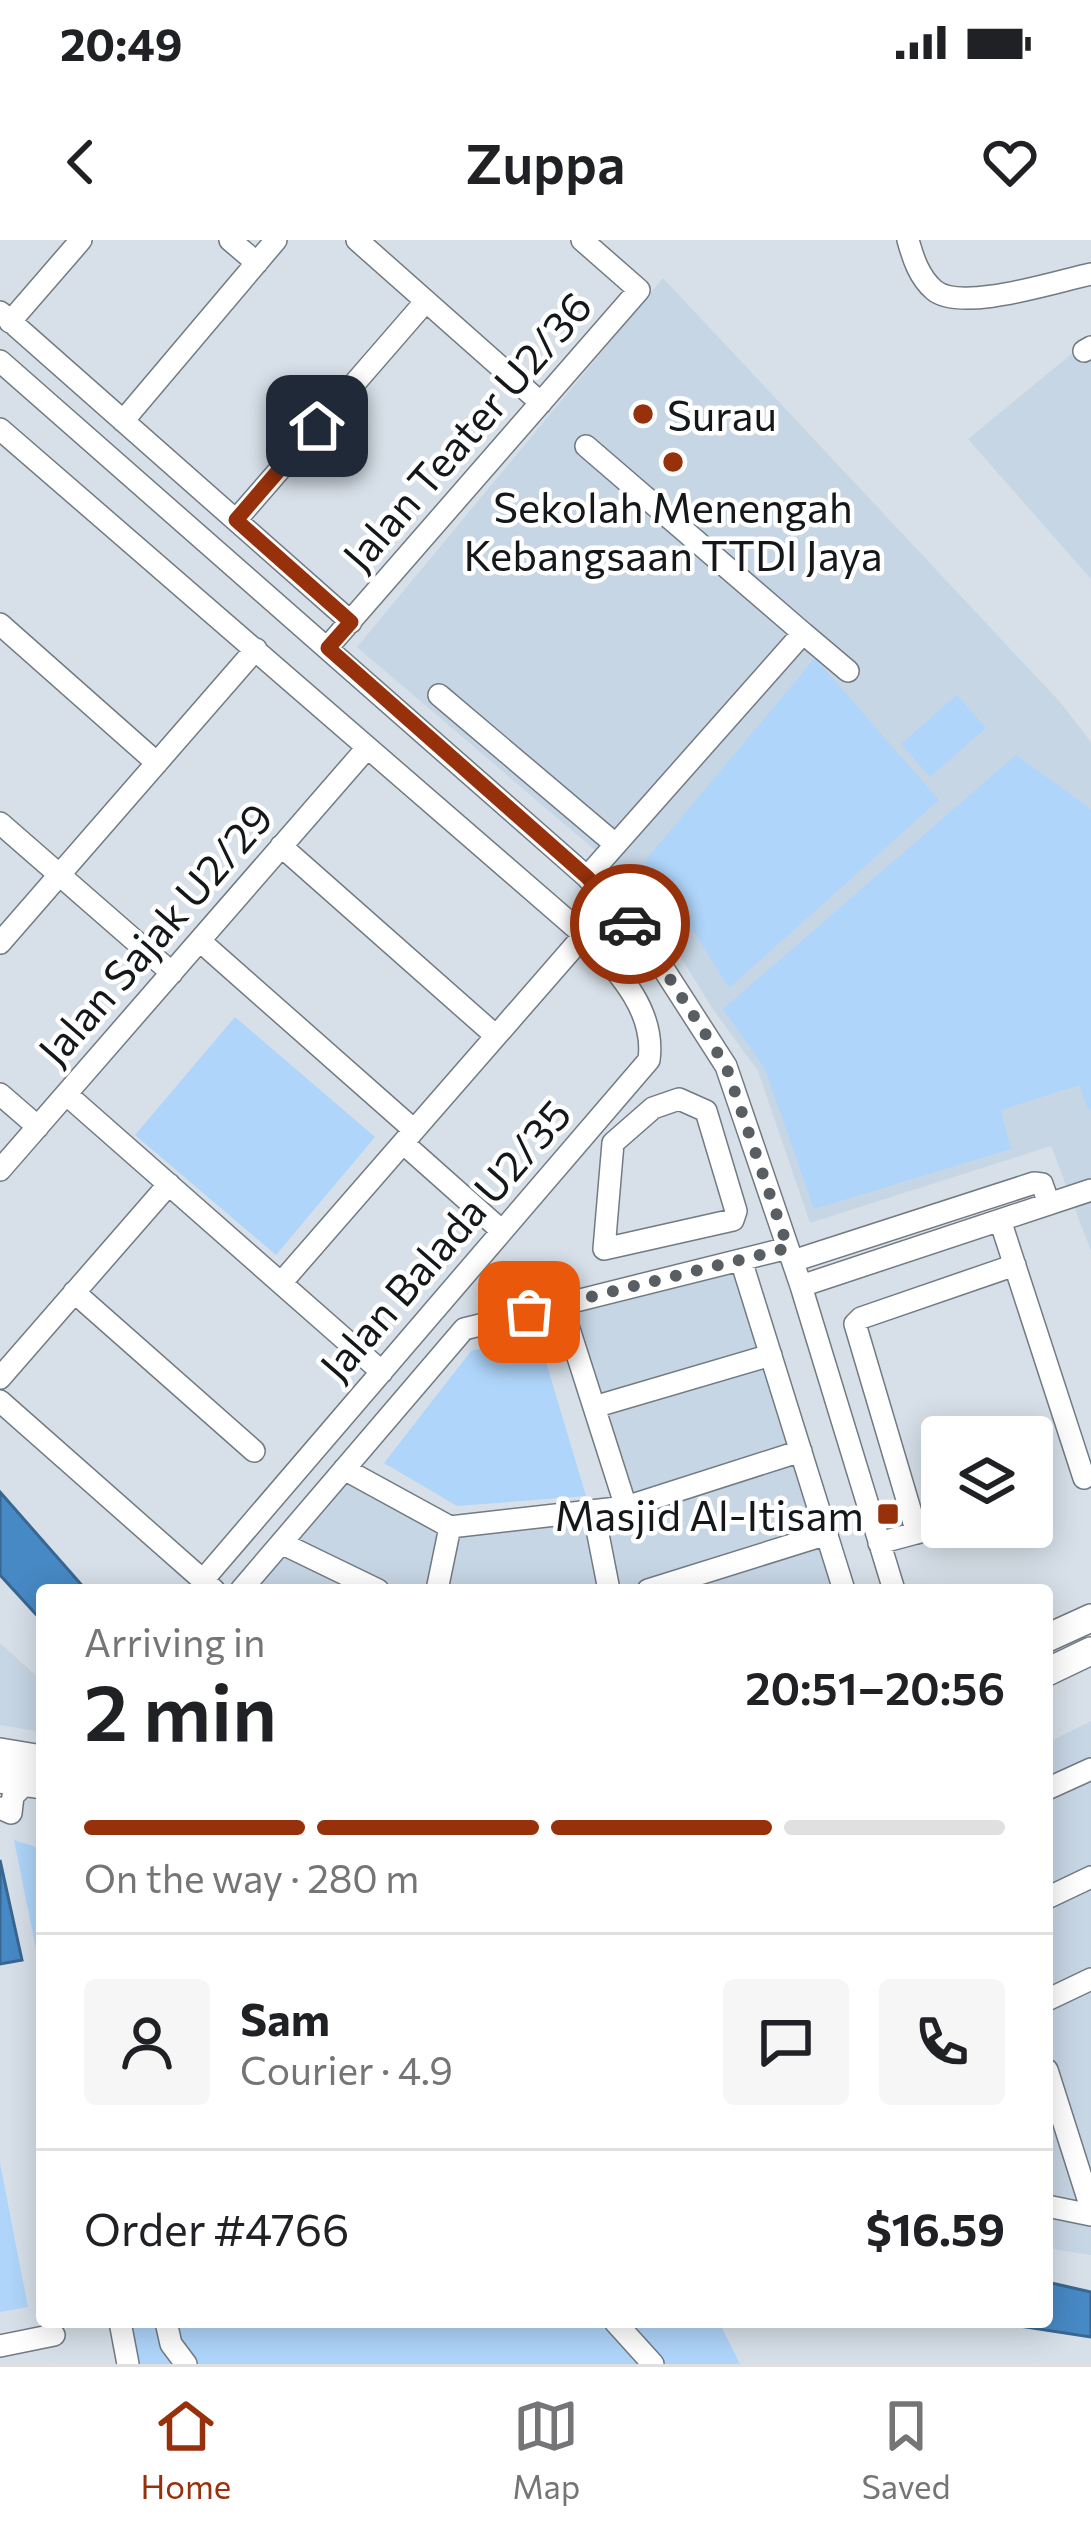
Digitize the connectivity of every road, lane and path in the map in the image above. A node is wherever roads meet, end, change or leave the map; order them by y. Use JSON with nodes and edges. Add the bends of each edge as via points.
{"nodes":[{"id":1,"x":81,"y":240,"type":"edge"},
{"id":2,"x":230,"y":240,"type":"edge"},
{"id":3,"x":276,"y":240,"type":"edge"},
{"id":4,"x":357,"y":240,"type":"edge"},
{"id":5,"x":582,"y":240,"type":"edge"},
{"id":6,"x":908,"y":240,"type":"edge"},
{"id":7,"x":257,"y":263,"type":"junction"},
{"id":8,"x":1091,"y":274,"type":"edge"},
{"id":9,"x":426,"y":301,"type":"junction"},
{"id":10,"x":5,"y":317,"type":"edge"},
{"id":11,"x":0,"y":361,"type":"edge"},
{"id":12,"x":542,"y":403,"type":"junction"},
{"id":13,"x":123,"y":421,"type":"junction"},
{"id":14,"x":0,"y":429,"type":"edge"},
{"id":15,"x":586,"y":446,"type":"dead end"},
{"id":16,"x":236,"y":520,"type":"junction"},
{"id":17,"x":351,"y":622,"type":"junction"},
{"id":18,"x":0,"y":625,"type":"edge"},
{"id":19,"x":803,"y":633,"type":"junction"},
{"id":20,"x":328,"y":648,"type":"junction"},
{"id":21,"x":256,"y":649,"type":"junction"},
{"id":22,"x":848,"y":671,"type":"dead end"},
{"id":23,"x":439,"y":694,"type":"dead end"},
{"id":24,"x":367,"y":748,"type":"junction"},
{"id":25,"x":157,"y":763,"type":"junction"},
{"id":26,"x":0,"y":823,"type":"edge"},
{"id":27,"x":615,"y":844,"type":"junction"},
{"id":28,"x":281,"y":847,"type":"junction"},
{"id":29,"x":60,"y":874,"type":"junction"},
{"id":30,"x":587,"y":877,"type":"junction"},
{"id":31,"x":612,"y":903,"type":"junction"},
{"id":32,"x":584,"y":935,"type":"junction"},
{"id":33,"x":200,"y":940,"type":"junction"},
{"id":34,"x":0,"y":943,"type":"edge"},
{"id":35,"x":172,"y":973,"type":"junction"},
{"id":36,"x":496,"y":1036,"type":"junction"},
{"id":37,"x":0,"y":1094,"type":"edge"},
{"id":38,"x":66,"y":1094,"type":"junction"},
{"id":39,"x":38,"y":1127,"type":"junction"},
{"id":40,"x":408,"y":1137,"type":"junction"},
{"id":41,"x":0,"y":1170,"type":"edge"},
{"id":42,"x":169,"y":1184,"type":"junction"},
{"id":43,"x":1091,"y":1190,"type":"edge"},
{"id":44,"x":1049,"y":1204,"type":"junction"},
{"id":45,"x":1000,"y":1220,"type":"junction"},
{"id":46,"x":502,"y":1231,"type":"junction"},
{"id":47,"x":604,"y":1249,"type":"junction"},
{"id":48,"x":790,"y":1255,"type":"junction"},
{"id":49,"x":742,"y":1260,"type":"junction"},
{"id":50,"x":1015,"y":1265,"type":"junction"},
{"id":51,"x":281,"y":1283,"type":"junction"},
{"id":52,"x":801,"y":1286,"type":"junction"},
{"id":53,"x":74,"y":1292,"type":"junction"},
{"id":54,"x":612,"y":1292,"type":"junction"},
{"id":55,"x":561,"y":1304,"type":"junction"},
{"id":56,"x":771,"y":1355,"type":"junction"},
{"id":57,"x":382,"y":1372,"type":"junction"},
{"id":58,"x":871,"y":1375,"type":"junction"},
{"id":59,"x":0,"y":1378,"type":"edge"},
{"id":60,"x":832,"y":1386,"type":"junction"},
{"id":61,"x":0,"y":1401,"type":"edge"},
{"id":62,"x":594,"y":1407,"type":"junction"},
{"id":63,"x":254,"y":1451,"type":"dead end"},
{"id":64,"x":801,"y":1451,"type":"junction"},
{"id":65,"x":344,"y":1469,"type":"junction"},
{"id":66,"x":1084,"y":1478,"type":"dead end"},
{"id":67,"x":626,"y":1508,"type":"junction"},
{"id":68,"x":594,"y":1514,"type":"junction"},
{"id":69,"x":451,"y":1527,"type":"junction"},
{"id":70,"x":921,"y":1532,"type":"edge"},
{"id":71,"x":917,"y":1533,"type":"junction"},
{"id":72,"x":827,"y":1534,"type":"junction"},
{"id":73,"x":281,"y":1543,"type":"junction"},
{"id":74,"x":879,"y":1543,"type":"junction"},
{"id":75,"x":208,"y":1584,"type":"edge"},
{"id":76,"x":210,"y":1584,"type":"edge"},
{"id":77,"x":246,"y":1584,"type":"edge"},
{"id":78,"x":366,"y":1584,"type":"edge"},
{"id":79,"x":438,"y":1584,"type":"edge"},
{"id":80,"x":608,"y":1584,"type":"edge"},
{"id":81,"x":667,"y":1584,"type":"edge"},
{"id":82,"x":842,"y":1584,"type":"edge"},
{"id":83,"x":892,"y":1584,"type":"edge"},
{"id":84,"x":1087,"y":1618,"type":"edge"},
{"id":85,"x":1053,"y":1635,"type":"edge"},
{"id":86,"x":1091,"y":1651,"type":"edge"},
{"id":87,"x":1053,"y":1669,"type":"edge"},
{"id":88,"x":0,"y":1752,"type":"edge"},
{"id":89,"x":1091,"y":1769,"type":"edge"},
{"id":90,"x":28,"y":1776,"type":"edge"},
{"id":91,"x":1053,"y":1786,"type":"edge"},
{"id":92,"x":0,"y":1808,"type":"edge"},
{"id":93,"x":1091,"y":1877,"type":"edge"},
{"id":94,"x":1053,"y":1895,"type":"edge"},
{"id":95,"x":1091,"y":1979,"type":"edge"},
{"id":96,"x":1053,"y":1997,"type":"edge"},
{"id":97,"x":1053,"y":2089,"type":"edge"},
{"id":98,"x":1053,"y":2207,"type":"edge"},
{"id":99,"x":1091,"y":2212,"type":"edge"},
{"id":100,"x":121,"y":2328,"type":"edge"},
{"id":101,"x":167,"y":2328,"type":"edge"},
{"id":102,"x":620,"y":2328,"type":"edge"},
{"id":103,"x":54,"y":2335,"type":"dead end"},
{"id":104,"x":0,"y":2346,"type":"edge"},
{"id":105,"x":128,"y":2364,"type":"edge"},
{"id":106,"x":186,"y":2364,"type":"edge"},
{"id":107,"x":653,"y":2364,"type":"edge"}],
"edges":[{"from":1,"to":10,"type":"street"},
{"from":2,"to":7,"type":"street"},
{"from":3,"to":7,"type":"street"},
{"from":4,"to":9,"type":"street"},
{"from":5,"to":12,"type":"street","name":"Jalan Teater U2/36","via":[[639,290]]},
{"from":6,"to":8,"type":"street","via":[[936,292],[966,300]]},
{"from":7,"to":13,"type":"street"},
{"from":9,"to":12,"type":"street"},
{"from":9,"to":16,"type":"street"},
{"from":10,"to":13,"type":"street"},
{"from":11,"to":20,"type":"street"},
{"from":12,"to":17,"type":"street","name":"Jalan Teater U2/36"},
{"from":13,"to":16,"type":"street"},
{"from":14,"to":21,"type":"street","name":"Jalan Balada U2/35"},
{"from":15,"to":19,"type":"street"},
{"from":16,"to":17,"type":"street"},
{"from":17,"to":20,"type":"street","name":"Jalan Teater U2/36"},
{"from":18,"to":25,"type":"street"},
{"from":19,"to":22,"type":"street"},
{"from":19,"to":27,"type":"street"},
{"from":20,"to":30,"type":"street"},
{"from":21,"to":24,"type":"street","name":"Jalan Balada U2/35"},
{"from":21,"to":25,"type":"street"},
{"from":23,"to":27,"type":"street"},
{"from":24,"to":28,"type":"street","name":"Jalan Sajak U2/29"},
{"from":24,"to":32,"type":"street","name":"Jalan Balada U2/35"},
{"from":25,"to":29,"type":"street"},
{"from":26,"to":29,"type":"street"},
{"from":27,"to":30,"type":"street"},
{"from":28,"to":33,"type":"street","name":"Jalan Sajak U2/29"},
{"from":28,"to":36,"type":"street"},
{"from":29,"to":34,"type":"street"},
{"from":29,"to":35,"type":"street"},
{"from":30,"to":31,"type":"street"},
{"from":31,"to":32,"type":"street"},
{"from":31,"to":48,"type":"street","via":[[726,1066]]},
{"from":32,"to":36,"type":"street"},
{"from":32,"to":46,"type":"street","name":"Jalan Balada U2/35","via":[[649,1024],[649,1060]]},
{"from":33,"to":35,"type":"street","name":"Jalan Sajak U2/29"},
{"from":33,"to":40,"type":"street"},
{"from":35,"to":38,"type":"street","name":"Jalan Sajak U2/29"},
{"from":36,"to":40,"type":"street"},
{"from":37,"to":39,"type":"street"},
{"from":38,"to":39,"type":"street","name":"Jalan Sajak U2/29"},
{"from":38,"to":42,"type":"street"},
{"from":39,"to":41,"type":"street","name":"Jalan Sajak U2/29"},
{"from":40,"to":46,"type":"street"},
{"from":40,"to":51,"type":"street"},
{"from":42,"to":51,"type":"street"},
{"from":42,"to":53,"type":"street"},
{"from":43,"to":44,"type":"street"},
{"from":44,"to":45,"type":"street"},
{"from":44,"to":48,"type":"street","via":[[1034,1183]]},
{"from":45,"to":50,"type":"street"},
{"from":45,"to":52,"type":"street"},
{"from":46,"to":57,"type":"street","name":"Jalan Balada U2/35"},
{"from":47,"to":47,"type":"street","via":[[613,1143],[652,1108],[679,1099],[706,1111],[733,1220]]},
{"from":47,"to":54,"type":"street"},
{"from":48,"to":49,"type":"street"},
{"from":48,"to":52,"type":"street"},
{"from":49,"to":54,"type":"street"},
{"from":49,"to":56,"type":"street"},
{"from":50,"to":58,"type":"street","via":[[861,1318],[855,1324]]},
{"from":50,"to":66,"type":"street"},
{"from":51,"to":57,"type":"street"},
{"from":52,"to":60,"type":"street"},
{"from":53,"to":59,"type":"street"},
{"from":53,"to":63,"type":"street"},
{"from":54,"to":55,"type":"street"},
{"from":55,"to":62,"type":"street"},
{"from":55,"to":65,"type":"street","via":[[464,1329]]},
{"from":56,"to":62,"type":"street"},
{"from":56,"to":64,"type":"street"},
{"from":57,"to":76,"type":"street","name":"Jalan Balada U2/35"},
{"from":58,"to":60,"type":"street"},
{"from":58,"to":71,"type":"street"},
{"from":60,"to":74,"type":"street"},
{"from":61,"to":75,"type":"street"},
{"from":62,"to":67,"type":"street"},
{"from":64,"to":67,"type":"street"},
{"from":64,"to":72,"type":"street"},
{"from":65,"to":69,"type":"street"},
{"from":65,"to":73,"type":"street"},
{"from":67,"to":68,"type":"street"},
{"from":68,"to":69,"type":"street"},
{"from":68,"to":80,"type":"street"},
{"from":69,"to":79,"type":"street"},
{"from":70,"to":71,"type":"street"},
{"from":71,"to":74,"type":"street"},
{"from":72,"to":81,"type":"street"},
{"from":72,"to":82,"type":"street"},
{"from":73,"to":77,"type":"street"},
{"from":73,"to":78,"type":"street"},
{"from":74,"to":83,"type":"street"},
{"from":84,"to":85,"type":"main road"},
{"from":86,"to":87,"type":"main road"},
{"from":88,"to":90,"type":"main road"},
{"from":89,"to":91,"type":"street"},
{"from":90,"to":92,"type":"street","via":[[11,1813]]},
{"from":93,"to":94,"type":"street"},
{"from":95,"to":96,"type":"street"},
{"from":97,"to":99,"type":"street"},
{"from":98,"to":99,"type":"street"},
{"from":100,"to":105,"type":"street"},
{"from":101,"to":106,"type":"street"},
{"from":102,"to":107,"type":"street"},
{"from":103,"to":104,"type":"street"}]}
